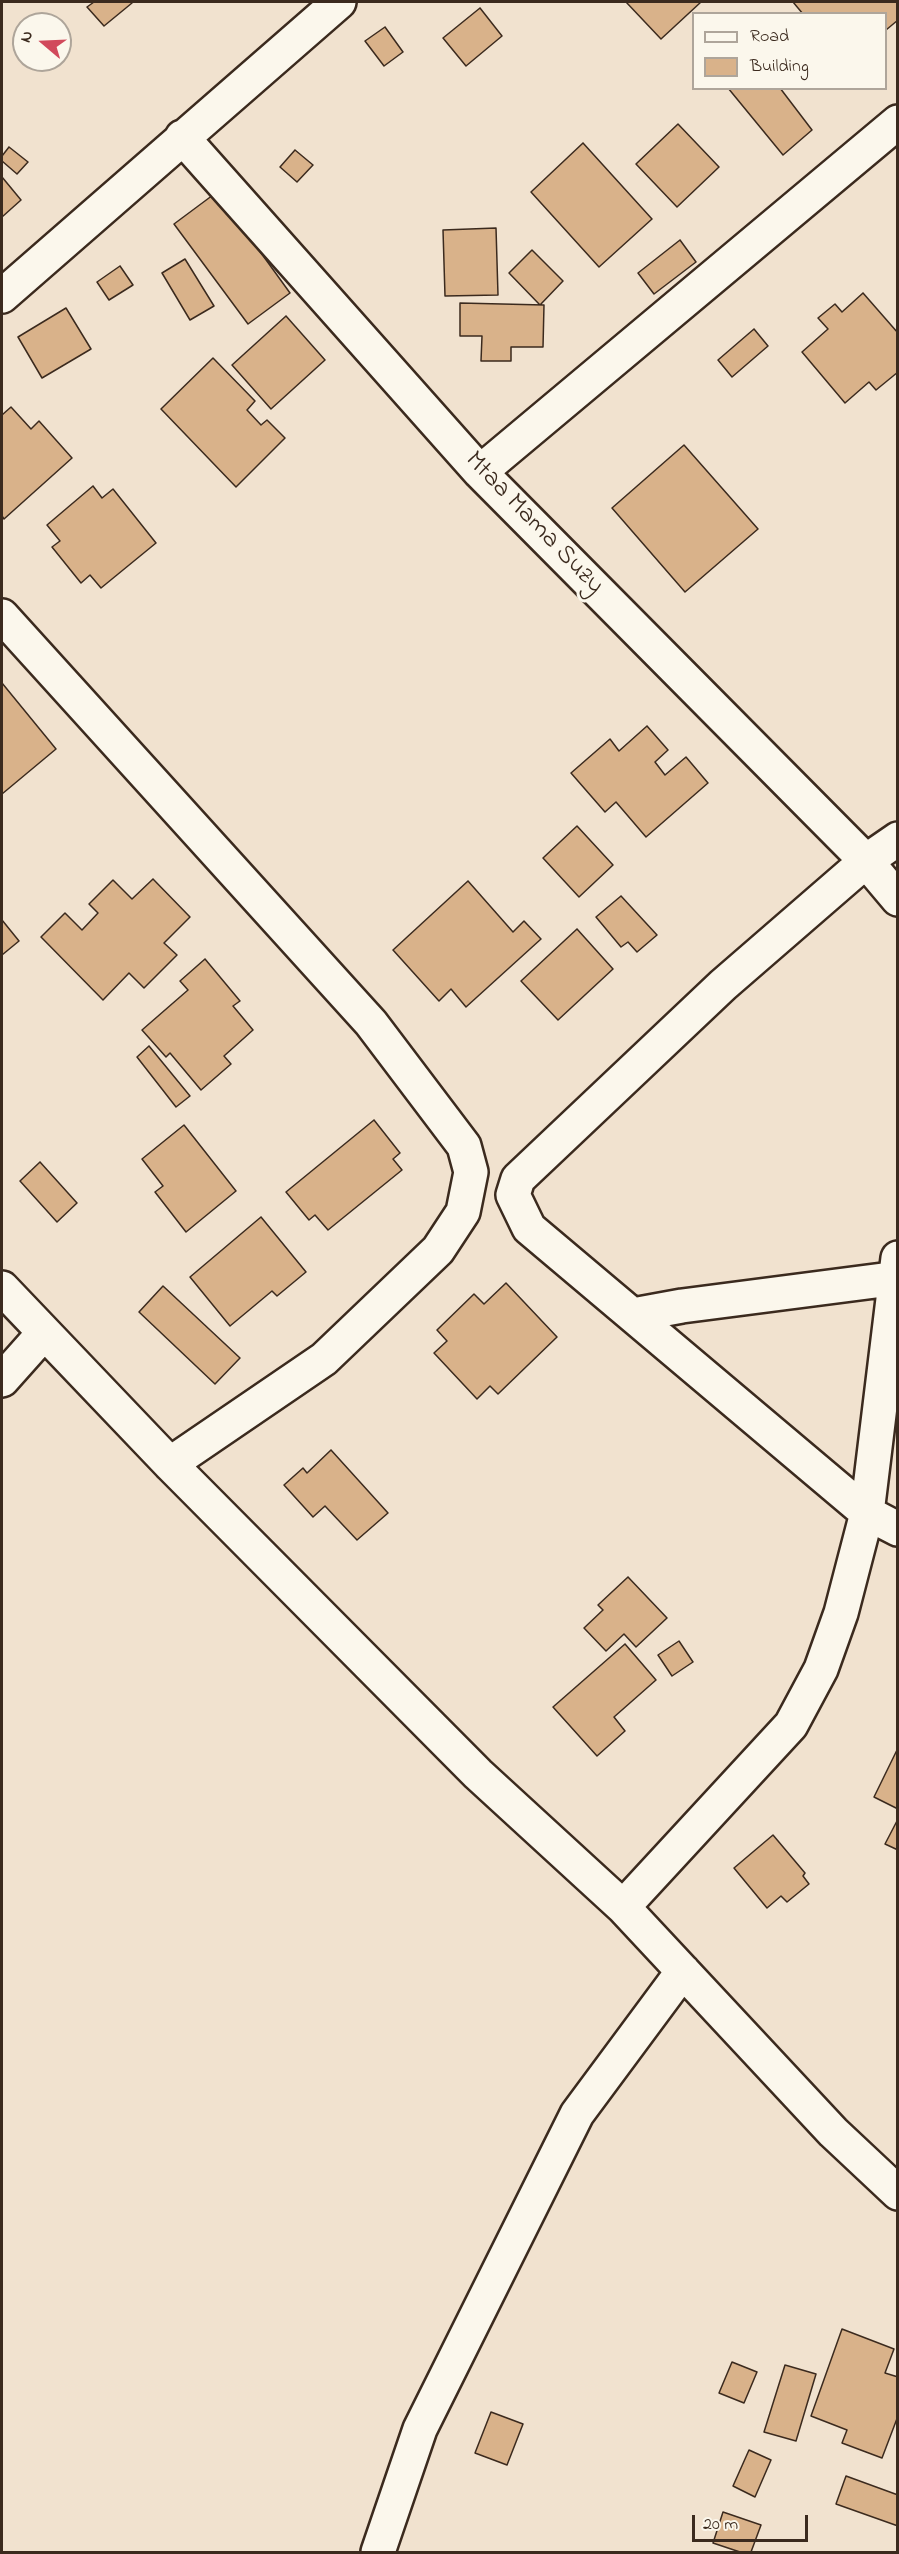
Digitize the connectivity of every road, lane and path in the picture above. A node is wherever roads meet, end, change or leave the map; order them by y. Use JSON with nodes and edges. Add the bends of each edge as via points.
{"nodes":[{"id":1,"x":339,"y":2,"type":"edge"},
{"id":2,"x":897,"y":122,"type":"edge"},
{"id":3,"x":182,"y":137,"type":"junction"},
{"id":4,"x":2,"y":296,"type":"edge"},
{"id":5,"x":480,"y":472,"type":"junction"},
{"id":6,"x":2,"y":616,"type":"edge"},
{"id":7,"x":897,"y":839,"type":"edge"},
{"id":8,"x":866,"y":861,"type":"junction"},
{"id":9,"x":897,"y":899,"type":"edge"},
{"id":10,"x":897,"y":1271,"type":"edge"},
{"id":11,"x":2,"y":1288,"type":"edge"},
{"id":12,"x":633,"y":1315,"type":"junction"},
{"id":13,"x":43,"y":1334,"type":"junction"},
{"id":14,"x":2,"y":1380,"type":"edge"},
{"id":15,"x":170,"y":1464,"type":"junction"},
{"id":16,"x":867,"y":1513,"type":"junction"},
{"id":17,"x":897,"y":1529,"type":"edge"},
{"id":18,"x":623,"y":1906,"type":"junction"},
{"id":19,"x":683,"y":1971,"type":"junction"},
{"id":20,"x":897,"y":2193,"type":"edge"},
{"id":21,"x":378,"y":2553,"type":"edge"}],
"edges":[{"from":1,"to":3,"type":"street"},
{"from":2,"to":5,"type":"street"},
{"from":3,"to":4,"type":"street"},
{"from":3,"to":5,"type":"street","name":"Mtaa Mama Suzy"},
{"from":5,"to":8,"type":"street","name":"Mtaa Mama Suzy"},
{"from":6,"to":15,"type":"street","via":[[371,1023],[465,1146],[471,1172],[463,1212],[430,1258],[324,1359]]},
{"from":7,"to":8,"type":"street"},
{"from":8,"to":9,"type":"street","name":"Mtaa Mama Suzy"},
{"from":8,"to":12,"type":"street","via":[[723,985],[518,1179],[513,1195],[529,1228]]},
{"from":10,"to":12,"type":"street"},
{"from":10,"to":16,"type":"street"},
{"from":11,"to":13,"type":"street"},
{"from":12,"to":16,"type":"street"},
{"from":13,"to":14,"type":"street"},
{"from":13,"to":15,"type":"street"},
{"from":15,"to":18,"type":"street","via":[[478,1774]]},
{"from":16,"to":17,"type":"street"},
{"from":16,"to":18,"type":"street","via":[[842,1613],[821,1669],[791,1725]]},
{"from":18,"to":19,"type":"street"},
{"from":19,"to":20,"type":"street","via":[[833,2132]]},
{"from":19,"to":21,"type":"street","via":[[577,2114],[420,2429]]}]}
